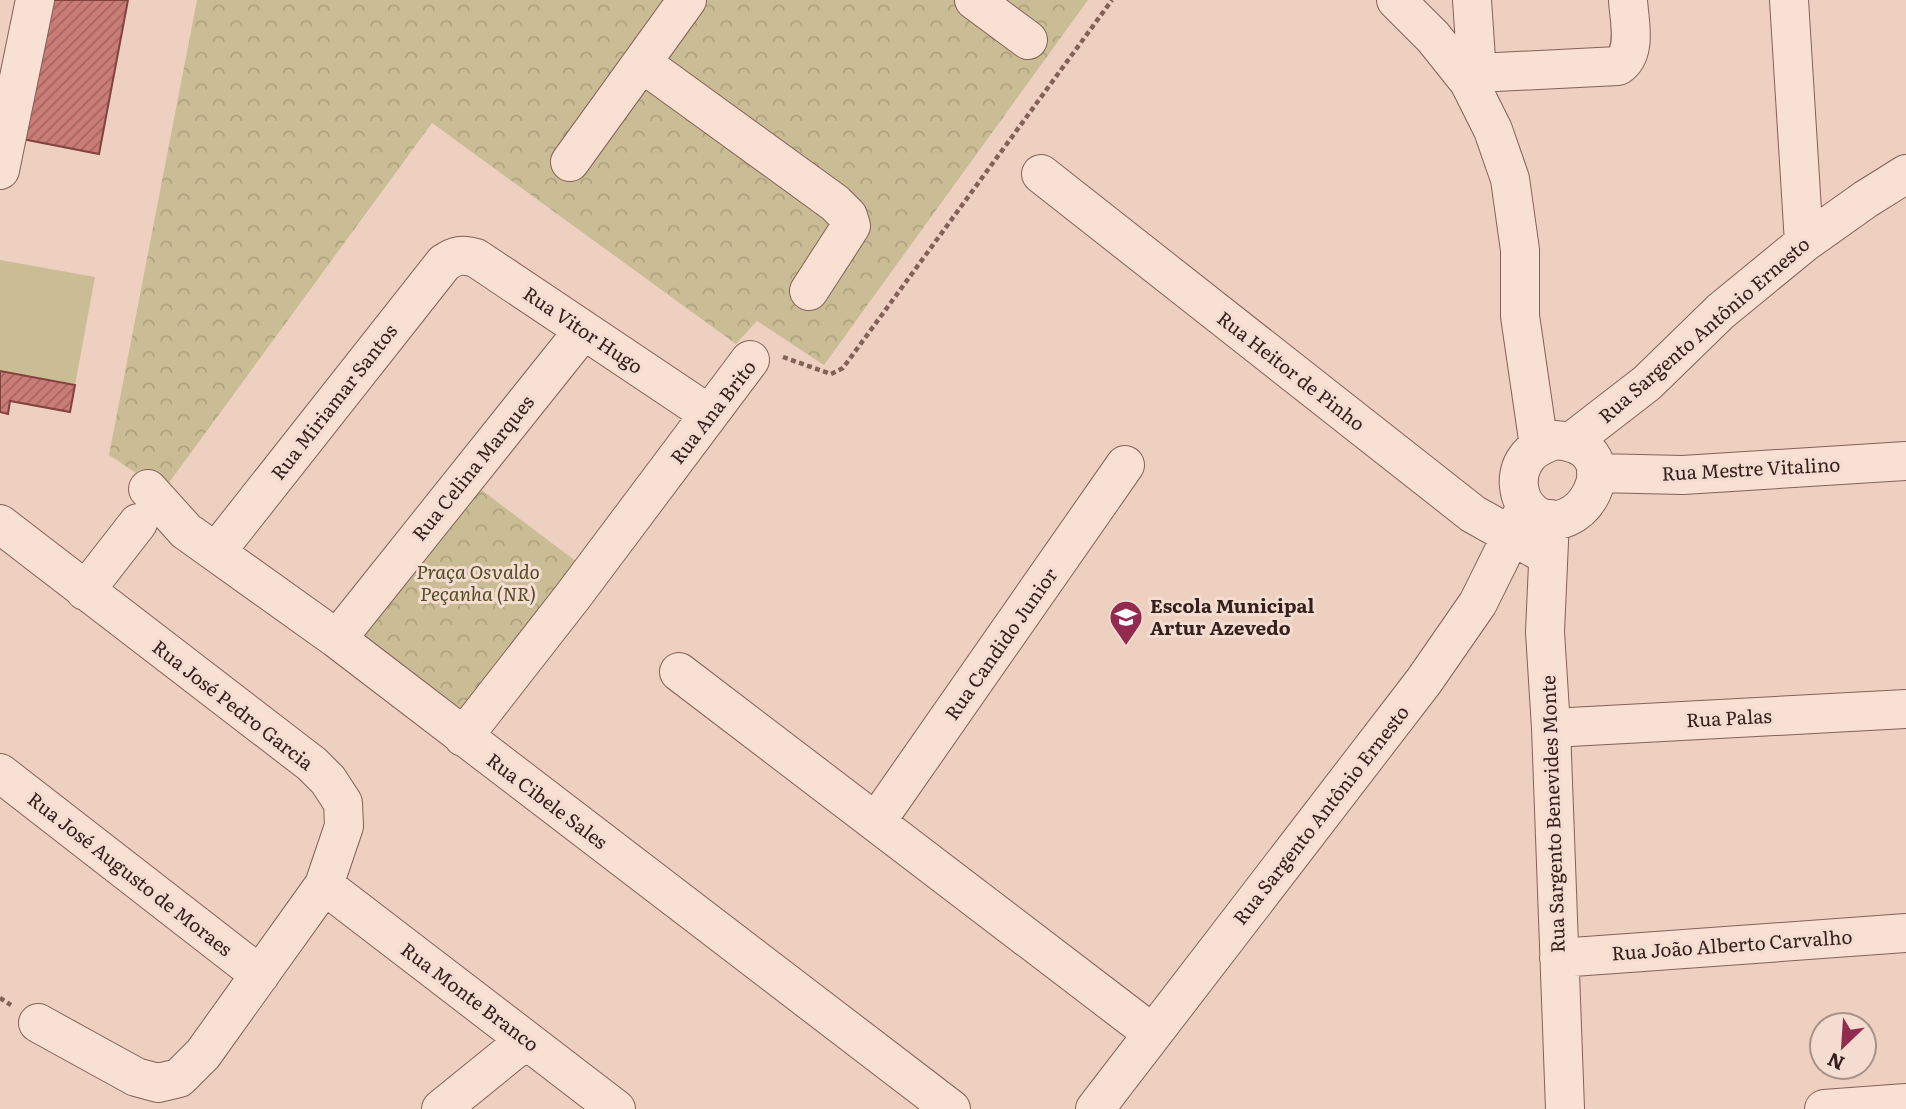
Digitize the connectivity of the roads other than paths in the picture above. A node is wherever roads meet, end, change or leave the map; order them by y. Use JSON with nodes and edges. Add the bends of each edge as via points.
{"nodes":[{"id":1,"x":35,"y":0,"type":"edge"},
{"id":2,"x":687,"y":0,"type":"edge"},
{"id":3,"x":974,"y":0,"type":"edge"},
{"id":4,"x":1396,"y":0,"type":"edge"},
{"id":5,"x":1472,"y":0,"type":"edge"},
{"id":6,"x":1628,"y":0,"type":"edge"},
{"id":7,"x":1789,"y":0,"type":"edge"},
{"id":8,"x":1028,"y":40,"type":"dead end"},
{"id":9,"x":642,"y":63,"type":"junction"},
{"id":10,"x":1473,"y":78,"type":"junction"},
{"id":11,"x":570,"y":162,"type":"dead end"},
{"id":12,"x":0,"y":170,"type":"edge"},
{"id":13,"x":1041,"y":174,"type":"dead end"},
{"id":14,"x":1906,"y":174,"type":"edge"},
{"id":15,"x":1804,"y":243,"type":"junction"},
{"id":16,"x":454,"y":256,"type":"joint"},
{"id":17,"x":809,"y":291,"type":"dead end"},
{"id":18,"x":583,"y":331,"type":"junction"},
{"id":19,"x":750,"y":360,"type":"road end"},
{"id":20,"x":709,"y":414,"type":"junction"},
{"id":21,"x":1555,"y":444,"type":"junction"},
{"id":22,"x":1906,"y":461,"type":"edge"},
{"id":23,"x":1125,"y":465,"type":"dead end"},
{"id":24,"x":1596,"y":473,"type":"junction"},
{"id":25,"x":0,"y":524,"type":"edge"},
{"id":26,"x":1534,"y":529,"type":"junction"},
{"id":27,"x":216,"y":552,"type":"junction"},
{"id":28,"x":85,"y":592,"type":"junction"},
{"id":29,"x":337,"y":639,"type":"junction"},
{"id":30,"x":679,"y":672,"type":"dead end"},
{"id":31,"x":1906,"y":709,"type":"edge"},
{"id":32,"x":1551,"y":728,"type":"junction"},
{"id":33,"x":463,"y":737,"type":"junction"},
{"id":34,"x":0,"y":773,"type":"edge"},
{"id":35,"x":876,"y":822,"type":"junction"},
{"id":36,"x":324,"y":885,"type":"junction"},
{"id":37,"x":1906,"y":933,"type":"edge"},
{"id":38,"x":1559,"y":958,"type":"junction"},
{"id":39,"x":260,"y":975,"type":"junction"},
{"id":40,"x":38,"y":1023,"type":"dead end"},
{"id":41,"x":1152,"y":1033,"type":"junction"},
{"id":42,"x":526,"y":1040,"type":"junction"},
{"id":43,"x":1906,"y":1103,"type":"edge"},
{"id":44,"x":441,"y":1109,"type":"edge"},
{"id":45,"x":616,"y":1109,"type":"edge"},
{"id":46,"x":951,"y":1109,"type":"edge"},
{"id":47,"x":1095,"y":1109,"type":"edge"},
{"id":48,"x":1565,"y":1109,"type":"edge"},
{"id":49,"x":1825,"y":1109,"type":"edge"}],
"edges":[{"from":1,"to":12,"type":"street"},
{"from":2,"to":9,"type":"street"},
{"from":3,"to":8,"type":"street"},
{"from":4,"to":10,"type":"street"},
{"from":5,"to":10,"type":"street"},
{"from":6,"to":10,"type":"street","via":[[1631,41],[1629,54],[1618,66]]},
{"from":7,"to":15,"type":"street"},
{"from":9,"to":11,"type":"street"},
{"from":9,"to":17,"type":"street","via":[[848,216],[851,226]]},
{"from":10,"to":21,"type":"street","via":[[1510,179],[1520,250],[1520,316]]},
{"from":13,"to":26,"type":"street","name":"Rua Heitor de Pinho","via":[[1473,514]]},
{"from":14,"to":15,"type":"street","name":"Rua Sargento Antônio Ernesto"},
{"from":15,"to":21,"type":"street","name":"Rua Sargento Antônio Ernesto","via":[[1721,311],[1647,383]]},
{"from":16,"to":18,"type":"street","name":"Rua Vitor Hugo","via":[[476,258]]},
{"from":16,"to":27,"type":"street","name":"Rua Miriamar Santos"},
{"from":18,"to":20,"type":"street","name":"Rua Vitor Hugo"},
{"from":18,"to":29,"type":"street","name":"Rua Celina Marques"},
{"from":19,"to":20,"type":"street","name":"Rua Ana Brito"},
{"from":20,"to":33,"type":"street","name":"Rua Ana Brito"},
{"from":21,"to":24,"type":"street","via":[[1584,446]]},
{"from":21,"to":26,"type":"street","via":[[1528,454],[1521,467],[1520,495]]},
{"from":22,"to":24,"type":"street","name":"Rua Mestre Vitalino","via":[[1684,475]]},
{"from":23,"to":35,"type":"street","name":"Rua Candido Junior"},
{"from":24,"to":26,"type":"street","via":[[1588,501],[1578,511]]},
{"from":25,"to":28,"type":"street","name":"Rua José Pedro Garcia"},
{"from":26,"to":32,"type":"street","name":"Rua Sargento Benevides Monte"},
{"from":26,"to":41,"type":"street","name":"Rua Sargento Antônio Ernesto","via":[[1424,681]]},
{"from":27,"to":28,"type":"street","name":"Rua Cibele Sales","via":[[143,506]]},
{"from":27,"to":29,"type":"street","name":"Rua Cibele Sales"},
{"from":28,"to":36,"type":"street","name":"Rua José Pedro Garcia","via":[[328,780],[343,803],[344,826]]},
{"from":29,"to":33,"type":"street","name":"Rua Cibele Sales"},
{"from":30,"to":35,"type":"street"},
{"from":31,"to":32,"type":"street","name":"Rua Palas"},
{"from":32,"to":38,"type":"street","name":"Rua Sargento Benevides Monte"},
{"from":33,"to":46,"type":"street","name":"Rua Cibele Sales"},
{"from":34,"to":39,"type":"street","name":"Rua José Augusto de Moraes"},
{"from":35,"to":41,"type":"street"},
{"from":36,"to":39,"type":"street","name":"Rua José Pedro Garcia"},
{"from":36,"to":42,"type":"street","name":"Rua Monte Branco"},
{"from":37,"to":38,"type":"street","name":"Rua João Alberto Carvalho"},
{"from":38,"to":48,"type":"street","name":"Rua Sargento Benevides Monte"},
{"from":39,"to":40,"type":"street","name":"Rua José Pedro Garcia","via":[[203,1054],[179,1078],[158,1083],[136,1077]]},
{"from":41,"to":47,"type":"street","name":"Rua Sargento Antônio Ernesto"},
{"from":42,"to":44,"type":"street"},
{"from":42,"to":45,"type":"street","name":"Rua Monte Branco"},
{"from":43,"to":49,"type":"street"}]}
